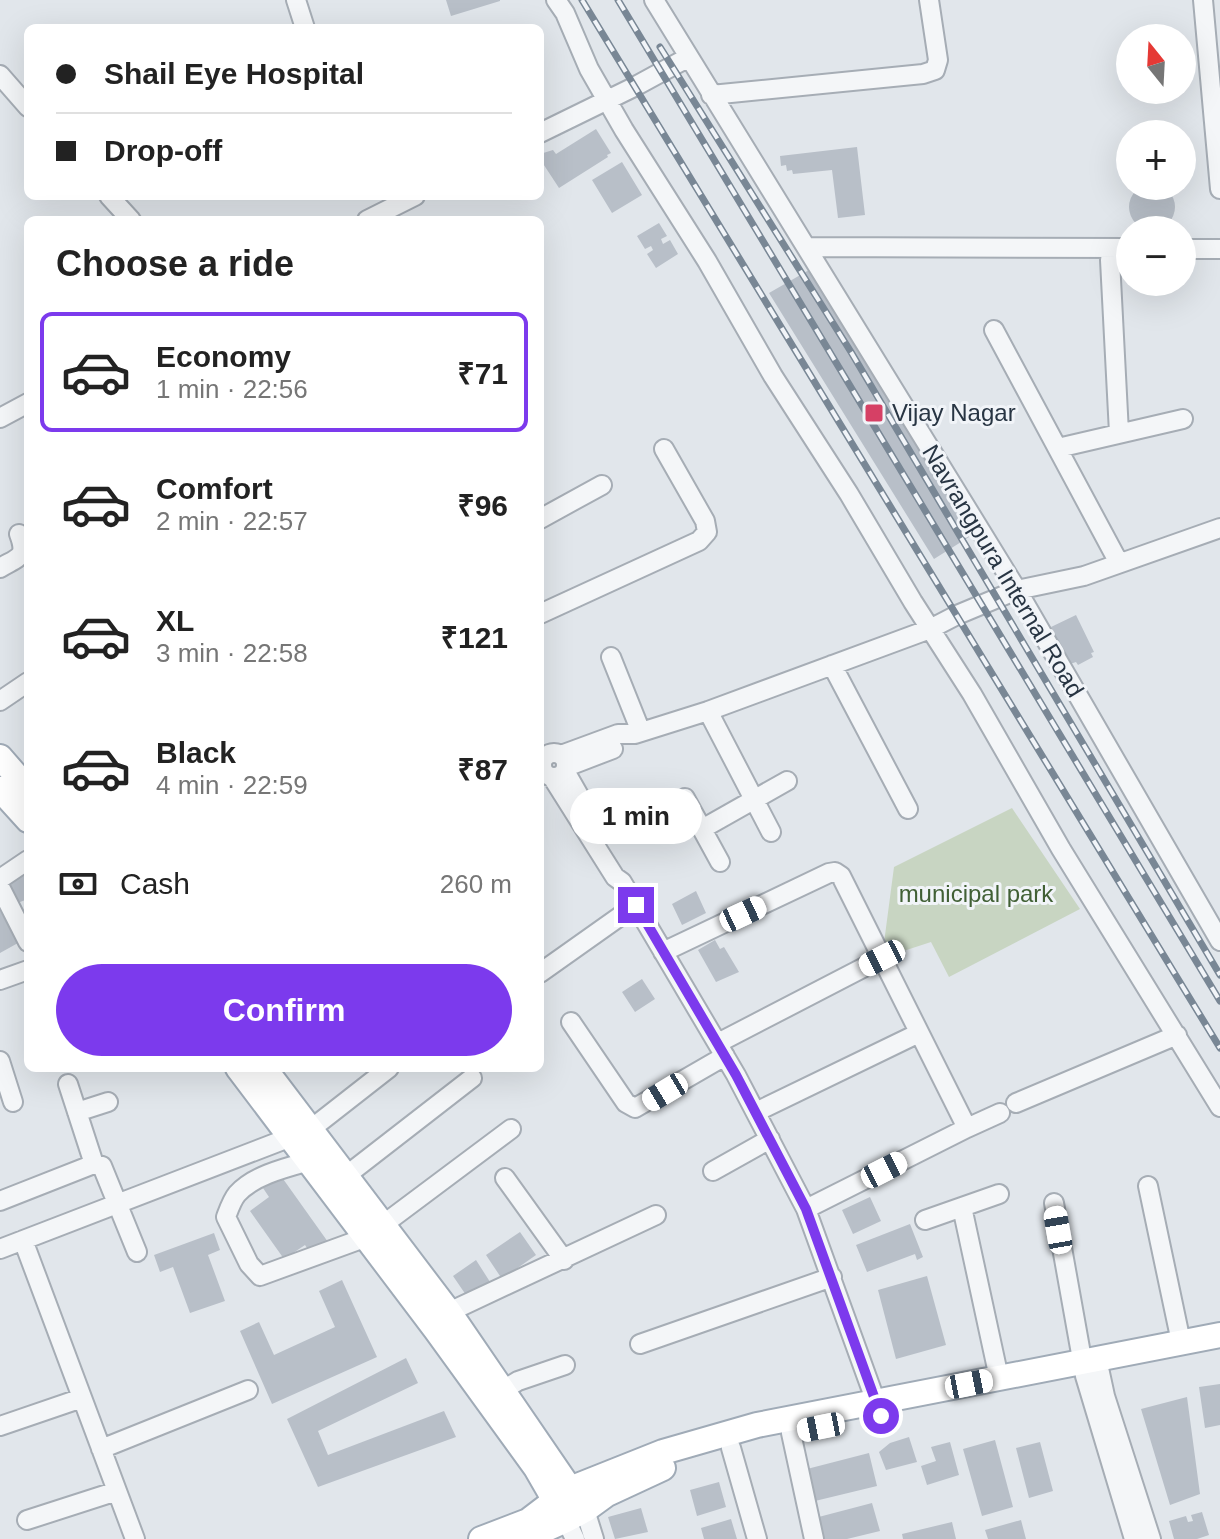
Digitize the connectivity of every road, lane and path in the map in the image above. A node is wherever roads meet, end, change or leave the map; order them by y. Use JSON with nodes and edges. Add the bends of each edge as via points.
{"nodes":[{"id":1,"x":296,"y":0,"type":"edge"},
{"id":2,"x":556,"y":0,"type":"edge"},
{"id":3,"x":654,"y":0,"type":"edge"},
{"id":4,"x":929,"y":0,"type":"edge"},
{"id":5,"x":1203,"y":0,"type":"edge"},
{"id":6,"x":304,"y":24,"type":"edge"},
{"id":7,"x":689,"y":57,"type":"junction"},
{"id":8,"x":0,"y":75,"type":"edge"},
{"id":9,"x":711,"y":95,"type":"junction"},
{"id":10,"x":606,"y":99,"type":"junction"},
{"id":11,"x":24,"y":102,"type":"edge"},
{"id":12,"x":544,"y":131,"type":"edge"},
{"id":13,"x":1219,"y":165,"type":"edge"},
{"id":14,"x":1220,"y":189,"type":"edge"},
{"id":15,"x":113,"y":200,"type":"edge"},
{"id":16,"x":404,"y":200,"type":"edge"},
{"id":17,"x":127,"y":216,"type":"edge"},
{"id":18,"x":374,"y":216,"type":"edge"},
{"id":19,"x":806,"y":247,"type":"junction"},
{"id":20,"x":1116,"y":248,"type":"edge"},
{"id":21,"x":1196,"y":249,"type":"edge"},
{"id":22,"x":1220,"y":249,"type":"edge"},
{"id":23,"x":1110,"y":260,"type":"dead end"},
{"id":24,"x":994,"y":330,"type":"dead end"},
{"id":25,"x":24,"y":405,"type":"edge"},
{"id":26,"x":0,"y":418,"type":"edge"},
{"id":27,"x":1183,"y":419,"type":"dead end"},
{"id":28,"x":1119,"y":433,"type":"junction"},
{"id":29,"x":1058,"y":448,"type":"junction"},
{"id":30,"x":664,"y":449,"type":"dead end"},
{"id":31,"x":602,"y":485,"type":"dead end"},
{"id":32,"x":544,"y":517,"type":"edge"},
{"id":33,"x":1220,"y":528,"type":"edge"},
{"id":34,"x":19,"y":534,"type":"dead end"},
{"id":35,"x":1119,"y":563,"type":"junction"},
{"id":36,"x":0,"y":568,"type":"edge"},
{"id":37,"x":1017,"y":590,"type":"junction"},
{"id":38,"x":544,"y":612,"type":"edge"},
{"id":39,"x":930,"y":629,"type":"junction"},
{"id":40,"x":611,"y":657,"type":"dead end"},
{"id":41,"x":832,"y":665,"type":"junction"},
{"id":42,"x":24,"y":685,"type":"edge"},
{"id":43,"x":0,"y":701,"type":"edge"},
{"id":44,"x":708,"y":711,"type":"junction"},
{"id":45,"x":638,"y":733,"type":"junction"},
{"id":46,"x":0,"y":757,"type":"edge"},
{"id":47,"x":549,"y":764,"type":"edge"},
{"id":48,"x":787,"y":781,"type":"dead end"},
{"id":49,"x":24,"y":784,"type":"edge"},
{"id":50,"x":0,"y":789,"type":"edge"},
{"id":51,"x":685,"y":798,"type":"dead end"},
{"id":52,"x":754,"y":799,"type":"junction"},
{"id":53,"x":908,"y":809,"type":"dead end"},
{"id":54,"x":24,"y":816,"type":"edge"},
{"id":55,"x":702,"y":829,"type":"junction"},
{"id":56,"x":771,"y":832,"type":"dead end"},
{"id":57,"x":720,"y":862,"type":"dead end"},
{"id":58,"x":24,"y":863,"type":"edge"},
{"id":59,"x":0,"y":879,"type":"edge"},
{"id":60,"x":0,"y":887,"type":"edge"},
{"id":61,"x":636,"y":905,"type":"junction"},
{"id":62,"x":24,"y":934,"type":"edge"},
{"id":63,"x":1220,"y":941,"type":"edge"},
{"id":64,"x":663,"y":952,"type":"junction"},
{"id":65,"x":882,"y":958,"type":"junction"},
{"id":66,"x":544,"y":970,"type":"edge"},
{"id":67,"x":24,"y":971,"type":"edge"},
{"id":68,"x":0,"y":980,"type":"edge"},
{"id":69,"x":571,"y":1022,"type":"dead end"},
{"id":70,"x":919,"y":1033,"type":"junction"},
{"id":71,"x":1177,"y":1035,"type":"junction"},
{"id":72,"x":721,"y":1050,"type":"junction"},
{"id":73,"x":0,"y":1061,"type":"edge"},
{"id":74,"x":242,"y":1072,"type":"edge"},
{"id":75,"x":266,"y":1072,"type":"edge"},
{"id":76,"x":384,"y":1072,"type":"edge"},
{"id":77,"x":472,"y":1078,"type":"dead end"},
{"id":78,"x":68,"y":1084,"type":"dead end"},
{"id":79,"x":13,"y":1102,"type":"dead end"},
{"id":80,"x":108,"y":1102,"type":"dead end"},
{"id":81,"x":1016,"y":1103,"type":"dead end"},
{"id":82,"x":1220,"y":1107,"type":"edge"},
{"id":83,"x":77,"y":1112,"type":"junction"},
{"id":84,"x":756,"y":1112,"type":"junction"},
{"id":85,"x":1000,"y":1113,"type":"dead end"},
{"id":86,"x":967,"y":1128,"type":"junction"},
{"id":87,"x":511,"y":1129,"type":"dead end"},
{"id":88,"x":301,"y":1133,"type":"junction"},
{"id":89,"x":770,"y":1139,"type":"junction"},
{"id":90,"x":306,"y":1162,"type":"junction"},
{"id":91,"x":94,"y":1164,"type":"junction"},
{"id":92,"x":713,"y":1171,"type":"dead end"},
{"id":93,"x":347,"y":1175,"type":"junction"},
{"id":94,"x":505,"y":1178,"type":"dead end"},
{"id":95,"x":1148,"y":1186,"type":"dead end"},
{"id":96,"x":999,"y":1194,"type":"dead end"},
{"id":97,"x":0,"y":1201,"type":"edge"},
{"id":98,"x":119,"y":1203,"type":"junction"},
{"id":99,"x":1054,"y":1203,"type":"dead end"},
{"id":100,"x":962,"y":1207,"type":"junction"},
{"id":101,"x":806,"y":1209,"type":"junction"},
{"id":102,"x":656,"y":1215,"type":"dead end"},
{"id":103,"x":925,"y":1220,"type":"dead end"},
{"id":104,"x":376,"y":1231,"type":"junction"},
{"id":105,"x":23,"y":1240,"type":"junction"},
{"id":106,"x":0,"y":1249,"type":"edge"},
{"id":107,"x":137,"y":1252,"type":"dead end"},
{"id":108,"x":564,"y":1260,"type":"junction"},
{"id":109,"x":832,"y":1277,"type":"junction"},
{"id":110,"x":449,"y":1312,"type":"junction"},
{"id":111,"x":1220,"y":1335,"type":"edge"},
{"id":112,"x":1181,"y":1342,"type":"junction"},
{"id":113,"x":640,"y":1344,"type":"dead end"},
{"id":114,"x":1220,"y":1348,"type":"edge"},
{"id":115,"x":565,"y":1365,"type":"dead end"},
{"id":116,"x":1091,"y":1367,"type":"junction"},
{"id":117,"x":999,"y":1378,"type":"junction"},
{"id":118,"x":248,"y":1390,"type":"dead end"},
{"id":119,"x":503,"y":1390,"type":"junction"},
{"id":120,"x":82,"y":1398,"type":"junction"},
{"id":121,"x":880,"y":1409,"type":"junction"},
{"id":122,"x":0,"y":1426,"type":"edge"},
{"id":123,"x":791,"y":1433,"type":"junction"},
{"id":124,"x":731,"y":1448,"type":"junction"},
{"id":125,"x":101,"y":1449,"type":"junction"},
{"id":126,"x":117,"y":1491,"type":"junction"},
{"id":127,"x":570,"y":1512,"type":"edge"},
{"id":128,"x":27,"y":1520,"type":"dead end"},
{"id":129,"x":135,"y":1539,"type":"edge"},
{"id":130,"x":481,"y":1539,"type":"edge"},
{"id":131,"x":524,"y":1539,"type":"edge"},
{"id":132,"x":594,"y":1539,"type":"edge"},
{"id":133,"x":757,"y":1539,"type":"edge"},
{"id":134,"x":814,"y":1539,"type":"edge"},
{"id":135,"x":1134,"y":1539,"type":"edge"},
{"id":136,"x":1151,"y":1539,"type":"edge"}],
"edges":[{"from":1,"to":6,"type":"street"},
{"from":2,"to":10,"type":"street"},
{"from":3,"to":7,"type":"street","name":"Navrangpura Internal Road"},
{"from":4,"to":9,"type":"street","via":[[935,70]]},
{"from":5,"to":13,"type":"street"},
{"from":7,"to":9,"type":"street","name":"Navrangpura Internal Road"},
{"from":7,"to":10,"type":"street"},
{"from":8,"to":11,"type":"street"},
{"from":9,"to":19,"type":"street","name":"Navrangpura Internal Road"},
{"from":10,"to":12,"type":"street"},
{"from":10,"to":39,"type":"street"},
{"from":13,"to":14,"type":"street"},
{"from":15,"to":17,"type":"street"},
{"from":16,"to":18,"type":"street"},
{"from":19,"to":20,"type":"street"},
{"from":19,"to":37,"type":"street","name":"Navrangpura Internal Road"},
{"from":21,"to":22,"type":"street"},
{"from":23,"to":28,"type":"street"},
{"from":24,"to":29,"type":"street"},
{"from":25,"to":26,"type":"street"},
{"from":27,"to":28,"type":"street"},
{"from":28,"to":29,"type":"street"},
{"from":29,"to":35,"type":"street"},
{"from":30,"to":38,"type":"street","via":[[707,532],[699,541]]},
{"from":31,"to":32,"type":"street"},
{"from":33,"to":35,"type":"street"},
{"from":34,"to":36,"type":"street","via":[[22,555]]},
{"from":35,"to":37,"type":"street"},
{"from":37,"to":39,"type":"street"},
{"from":37,"to":63,"type":"street","name":"Navrangpura Internal Road"},
{"from":39,"to":41,"type":"street"},
{"from":39,"to":71,"type":"street"},
{"from":40,"to":45,"type":"street"},
{"from":41,"to":44,"type":"street"},
{"from":41,"to":53,"type":"street"},
{"from":42,"to":43,"type":"street"},
{"from":44,"to":45,"type":"street"},
{"from":44,"to":52,"type":"street"},
{"from":45,"to":47,"type":"street","via":[[618,734]]},
{"from":46,"to":49,"type":"main road"},
{"from":47,"to":61,"type":"street","via":[[623,873],[622,882]]},
{"from":48,"to":52,"type":"street"},
{"from":50,"to":54,"type":"main road"},
{"from":51,"to":55,"type":"street"},
{"from":52,"to":55,"type":"street"},
{"from":52,"to":56,"type":"street"},
{"from":55,"to":57,"type":"street"},
{"from":58,"to":59,"type":"street"},
{"from":60,"to":62,"type":"street"},
{"from":61,"to":64,"type":"street"},
{"from":61,"to":66,"type":"street"},
{"from":64,"to":65,"type":"street","via":[[835,872]]},
{"from":64,"to":72,"type":"street"},
{"from":65,"to":70,"type":"street"},
{"from":65,"to":72,"type":"street"},
{"from":67,"to":68,"type":"street"},
{"from":69,"to":72,"type":"street","via":[[626,1103],[635,1108]]},
{"from":70,"to":84,"type":"street"},
{"from":70,"to":86,"type":"street"},
{"from":71,"to":81,"type":"street"},
{"from":71,"to":82,"type":"street"},
{"from":72,"to":84,"type":"street"},
{"from":73,"to":79,"type":"street"},
{"from":74,"to":88,"type":"main road"},
{"from":75,"to":88,"type":"main road"},
{"from":76,"to":88,"type":"street"},
{"from":77,"to":93,"type":"street"},
{"from":78,"to":83,"type":"street"},
{"from":80,"to":83,"type":"street"},
{"from":83,"to":91,"type":"street"},
{"from":84,"to":89,"type":"street"},
{"from":85,"to":86,"type":"street"},
{"from":86,"to":101,"type":"street"},
{"from":87,"to":104,"type":"street"},
{"from":88,"to":90,"type":"main road"},
{"from":88,"to":93,"type":"main road"},
{"from":88,"to":98,"type":"street"},
{"from":89,"to":92,"type":"street"},
{"from":89,"to":101,"type":"street"},
{"from":90,"to":104,"type":"main road"},
{"from":90,"to":104,"type":"street","via":[[246,1186],[226,1217],[260,1276]]},
{"from":91,"to":97,"type":"street"},
{"from":91,"to":98,"type":"street","via":[[106,1171]]},
{"from":93,"to":104,"type":"main road"},
{"from":94,"to":108,"type":"street"},
{"from":95,"to":112,"type":"street"},
{"from":96,"to":100,"type":"street"},
{"from":98,"to":105,"type":"street"},
{"from":98,"to":107,"type":"street"},
{"from":99,"to":116,"type":"street"},
{"from":100,"to":103,"type":"street"},
{"from":100,"to":117,"type":"street"},
{"from":101,"to":109,"type":"street"},
{"from":102,"to":108,"type":"street"},
{"from":104,"to":110,"type":"main road"},
{"from":104,"to":127,"type":"main road"},
{"from":105,"to":106,"type":"street"},
{"from":105,"to":120,"type":"street"},
{"from":108,"to":110,"type":"street"},
{"from":109,"to":113,"type":"street"},
{"from":109,"to":121,"type":"street"},
{"from":110,"to":119,"type":"main road"},
{"from":111,"to":112,"type":"main road"},
{"from":112,"to":116,"type":"main road"},
{"from":114,"to":116,"type":"main road"},
{"from":115,"to":119,"type":"street"},
{"from":116,"to":117,"type":"main road"},
{"from":116,"to":121,"type":"main road"},
{"from":116,"to":135,"type":"street"},
{"from":116,"to":136,"type":"street"},
{"from":117,"to":121,"type":"main road"},
{"from":118,"to":125,"type":"street"},
{"from":119,"to":127,"type":"main road"},
{"from":120,"to":122,"type":"street"},
{"from":120,"to":125,"type":"street"},
{"from":121,"to":123,"type":"main road"},
{"from":121,"to":127,"type":"main road","via":[[757,1425],[663,1452]]},
{"from":123,"to":124,"type":"main road"},
{"from":123,"to":134,"type":"street"},
{"from":124,"to":127,"type":"main road","via":[[667,1466]]},
{"from":124,"to":133,"type":"street"},
{"from":125,"to":126,"type":"street"},
{"from":126,"to":128,"type":"street"},
{"from":126,"to":129,"type":"street"},
{"from":127,"to":130,"type":"main road"},
{"from":127,"to":131,"type":"main road"},
{"from":127,"to":132,"type":"street"}]}
